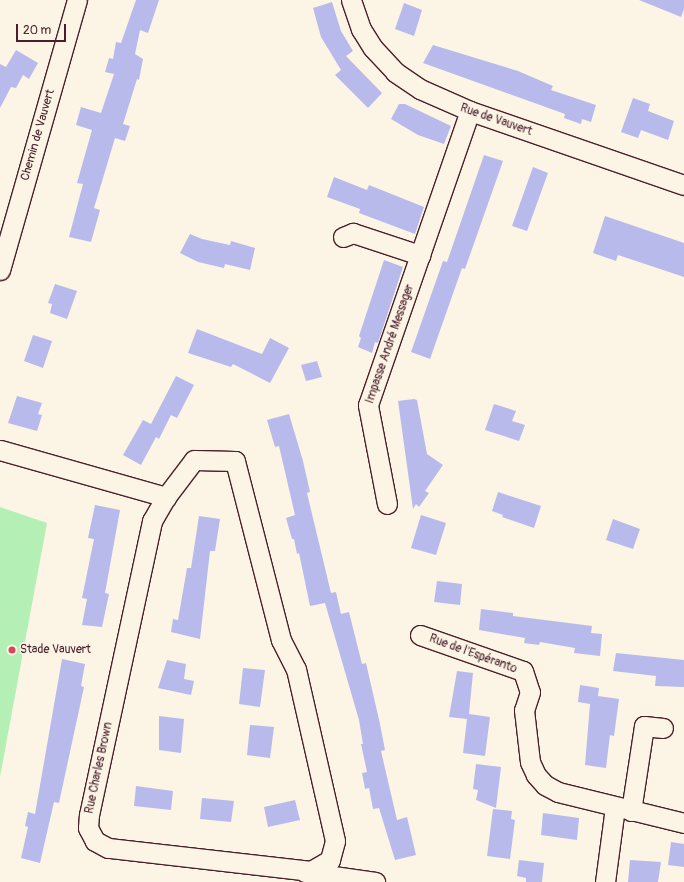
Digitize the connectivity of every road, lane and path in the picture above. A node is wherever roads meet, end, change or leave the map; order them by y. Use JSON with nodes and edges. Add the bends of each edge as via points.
{"nodes":[{"id":1,"x":78,"y":0,"type":"edge"},
{"id":2,"x":351,"y":0,"type":"edge"},
{"id":3,"x":470,"y":111,"type":"junction"},
{"id":4,"x":684,"y":185,"type":"edge"},
{"id":5,"x":343,"y":238,"type":"dead end"},
{"id":6,"x":420,"y":255,"type":"junction"},
{"id":7,"x":0,"y":270,"type":"edge"},
{"id":8,"x":0,"y":450,"type":"edge"},
{"id":9,"x":166,"y":497,"type":"junction"},
{"id":10,"x":388,"y":504,"type":"dead end"},
{"id":11,"x":420,"y":635,"type":"dead end"},
{"id":12,"x":663,"y":728,"type":"dead end"},
{"id":13,"x":623,"y":809,"type":"junction"},
{"id":14,"x":684,"y":823,"type":"edge"},
{"id":15,"x":297,"y":871,"type":"junction"},
{"id":16,"x":375,"y":882,"type":"edge"},
{"id":17,"x":605,"y":882,"type":"edge"}],
"edges":[{"from":1,"to":7,"type":"street","name":"Chemin de Vauvert"},
{"from":2,"to":3,"type":"street","name":"Rue de Vauvert","via":[[361,29],[373,48],[395,72],[420,89]]},
{"from":3,"to":4,"type":"street","name":"Rue de Vauvert"},
{"from":3,"to":6,"type":"street","name":"Impasse André Messager"},
{"from":5,"to":6,"type":"street","via":[[353,232]]},
{"from":6,"to":10,"type":"street","name":"Impasse André Messager","via":[[368,405]]},
{"from":8,"to":9,"type":"street"},
{"from":9,"to":15,"type":"street","name":"Rue Charles Brown","via":[[194,460],[235,461],[281,640],[296,669],[335,841],[330,860],[311,871]]},
{"from":9,"to":15,"type":"street","name":"Rue Charles Brown","via":[[152,521],[88,828],[95,841],[108,848]]},
{"from":11,"to":13,"type":"street","name":"Rue de l'Espéranto","via":[[522,672],[530,692],[524,710],[530,762],[536,775],[555,791]]},
{"from":12,"to":13,"type":"street","via":[[644,726]]},
{"from":13,"to":14,"type":"street","name":"Rue de l'Espéranto"},
{"from":13,"to":17,"type":"street"},
{"from":15,"to":16,"type":"street","name":"Rue Charles Brown"}]}
